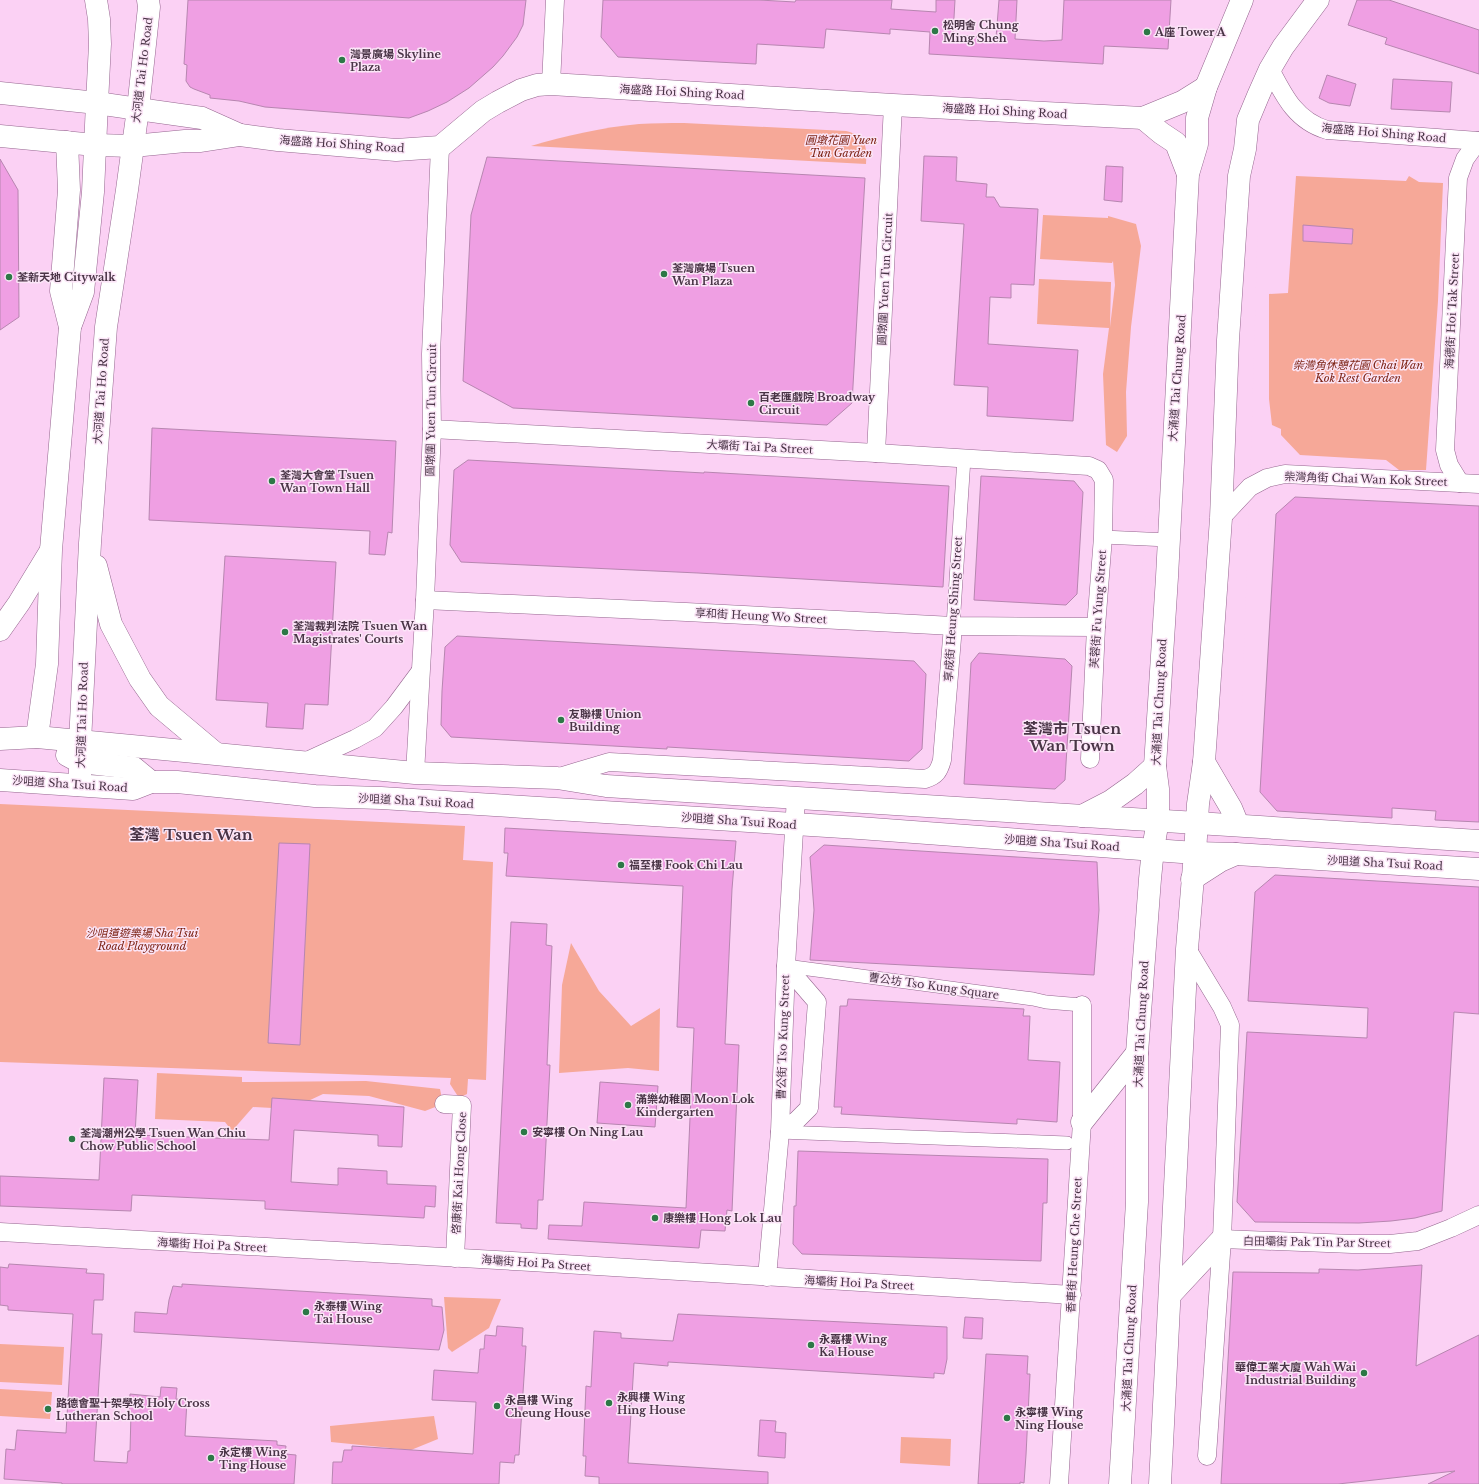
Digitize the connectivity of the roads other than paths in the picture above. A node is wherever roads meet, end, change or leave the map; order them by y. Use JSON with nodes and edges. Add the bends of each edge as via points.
{"nodes":[{"id":1,"x":96,"y":0,"type":"edge"},
{"id":2,"x":555,"y":0,"type":"edge"},
{"id":3,"x":1242,"y":0,"type":"edge"},
{"id":4,"x":1318,"y":0,"type":"edge"},
{"id":5,"x":150,"y":2,"type":"edge"},
{"id":6,"x":1270,"y":69,"type":"junction"},
{"id":7,"x":551,"y":84,"type":"junction"},
{"id":8,"x":1206,"y":87,"type":"junction"},
{"id":9,"x":0,"y":93,"type":"edge"},
{"id":10,"x":97,"y":103,"type":"junction"},
{"id":11,"x":893,"y":105,"type":"junction"},
{"id":12,"x":138,"y":109,"type":"junction"},
{"id":13,"x":1143,"y":118,"type":"junction"},
{"id":14,"x":240,"y":135,"type":"junction"},
{"id":15,"x":0,"y":136,"type":"edge"},
{"id":16,"x":1478,"y":141,"type":"edge"},
{"id":17,"x":67,"y":142,"type":"junction"},
{"id":18,"x":95,"y":144,"type":"junction"},
{"id":19,"x":133,"y":146,"type":"junction"},
{"id":20,"x":440,"y":147,"type":"junction"},
{"id":21,"x":1188,"y":174,"type":"junction"},
{"id":22,"x":70,"y":327,"type":"junction"},
{"id":23,"x":432,"y":429,"type":"junction"},
{"id":24,"x":876,"y":453,"type":"junction"},
{"id":25,"x":964,"y":458,"type":"junction"},
{"id":26,"x":1089,"y":466,"type":"joint"},
{"id":27,"x":1460,"y":483,"type":"junction"},
{"id":28,"x":1479,"y":484,"type":"edge"},
{"id":29,"x":1221,"y":518,"type":"junction"},
{"id":30,"x":1103,"y":537,"type":"junction"},
{"id":31,"x":1168,"y":540,"type":"junction"},
{"id":32,"x":90,"y":543,"type":"junction"},
{"id":33,"x":51,"y":550,"type":"junction"},
{"id":34,"x":425,"y":600,"type":"junction"},
{"id":35,"x":953,"y":626,"type":"junction"},
{"id":36,"x":1096,"y":627,"type":"junction"},
{"id":37,"x":0,"y":630,"type":"edge"},
{"id":38,"x":420,"y":672,"type":"junction"},
{"id":39,"x":37,"y":737,"type":"junction"},
{"id":40,"x":0,"y":739,"type":"edge"},
{"id":41,"x":80,"y":752,"type":"junction"},
{"id":42,"x":215,"y":753,"type":"junction"},
{"id":43,"x":1090,"y":759,"type":"dead end"},
{"id":44,"x":305,"y":762,"type":"junction"},
{"id":45,"x":1204,"y":762,"type":"junction"},
{"id":46,"x":1155,"y":766,"type":"junction"},
{"id":47,"x":415,"y":773,"type":"junction"},
{"id":48,"x":556,"y":778,"type":"junction"},
{"id":49,"x":0,"y":780,"type":"edge"},
{"id":50,"x":151,"y":782,"type":"junction"},
{"id":51,"x":80,"y":785,"type":"junction"},
{"id":52,"x":796,"y":797,"type":"junction"},
{"id":53,"x":1111,"y":810,"type":"junction"},
{"id":54,"x":1158,"y":820,"type":"junction"},
{"id":55,"x":1197,"y":823,"type":"junction"},
{"id":56,"x":794,"y":825,"type":"junction"},
{"id":57,"x":1238,"y":825,"type":"junction"},
{"id":58,"x":1479,"y":841,"type":"edge"},
{"id":59,"x":1153,"y":849,"type":"junction"},
{"id":60,"x":1195,"y":853,"type":"junction"},
{"id":61,"x":1236,"y":854,"type":"junction"},
{"id":62,"x":1479,"y":869,"type":"edge"},
{"id":63,"x":1192,"y":878,"type":"junction"},
{"id":64,"x":1187,"y":949,"type":"junction"},
{"id":65,"x":786,"y":966,"type":"junction"},
{"id":66,"x":1082,"y":1005,"type":"joint"},
{"id":67,"x":1137,"y":1053,"type":"junction"},
{"id":68,"x":444,"y":1104,"type":"dead end"},
{"id":69,"x":1082,"y":1122,"type":"junction"},
{"id":70,"x":780,"y":1132,"type":"junction"},
{"id":71,"x":1067,"y":1143,"type":"dead end"},
{"id":72,"x":1479,"y":1215,"type":"edge"},
{"id":73,"x":0,"y":1232,"type":"edge"},
{"id":74,"x":1222,"y":1239,"type":"junction"},
{"id":75,"x":455,"y":1258,"type":"junction"},
{"id":76,"x":767,"y":1277,"type":"junction"},
{"id":77,"x":1072,"y":1295,"type":"junction"},
{"id":78,"x":1170,"y":1295,"type":"junction"},
{"id":79,"x":1207,"y":1456,"type":"dead end"},
{"id":80,"x":1059,"y":1484,"type":"edge"},
{"id":81,"x":1120,"y":1484,"type":"edge"},
{"id":82,"x":1160,"y":1484,"type":"edge"}],
"edges":[{"from":1,"to":10,"type":"main road","via":[[100,44]]},
{"from":2,"to":7,"type":"street"},
{"from":3,"to":8,"type":"main road","name":"大涌道 Tai Chung Road"},
{"from":4,"to":6,"type":"main road"},
{"from":5,"to":12,"type":"main road","name":"大河道 Tai Ho Road"},
{"from":6,"to":16,"type":"street","name":"海盛路 Hoi Shing Road","via":[[1290,106],[1317,127],[1327,130]]},
{"from":6,"to":29,"type":"main road","via":[[1248,120],[1246,149],[1239,176],[1228,340]]},
{"from":7,"to":11,"type":"main road","name":"海盛路 Hoi Shing Road"},
{"from":7,"to":20,"type":"main road","name":"海盛路 Hoi Shing Road","via":[[521,90],[498,102],[483,111]]},
{"from":8,"to":13,"type":"main road","name":"海盛路 Hoi Shing Road","via":[[1182,102]]},
{"from":8,"to":21,"type":"main road","name":"大涌道 Tai Chung Road","via":[[1197,118],[1197,144]]},
{"from":9,"to":10,"type":"main road","name":"海盛路 Hoi Shing Road"},
{"from":10,"to":12,"type":"main road","name":"海盛路 Hoi Shing Road"},
{"from":10,"to":18,"type":"main road"},
{"from":11,"to":13,"type":"main road","name":"海盛路 Hoi Shing Road"},
{"from":11,"to":24,"type":"street","name":"圓墩圍 Yuen Tun Circuit"},
{"from":12,"to":14,"type":"main road","name":"海盛路 Hoi Shing Road","via":[[202,118]]},
{"from":12,"to":19,"type":"main road","name":"大河道 Tai Ho Road"},
{"from":13,"to":21,"type":"main road","via":[[1176,143]]},
{"from":14,"to":19,"type":"main road","name":"海盛路 Hoi Shing Road"},
{"from":14,"to":20,"type":"main road","name":"海盛路 Hoi Shing Road","via":[[396,150]]},
{"from":15,"to":17,"type":"main road","name":"海盛路 Hoi Shing Road"},
{"from":16,"to":27,"type":"street","name":"海德街 Hoi Tak Street","via":[[1465,159],[1458,178],[1445,450],[1449,465]]},
{"from":17,"to":18,"type":"main road","name":"海盛路 Hoi Shing Road"},
{"from":17,"to":22,"type":"main road","via":[[68,190],[61,292]]},
{"from":18,"to":19,"type":"main road","name":"海盛路 Hoi Shing Road"},
{"from":18,"to":22,"type":"main road","via":[[83,292]]},
{"from":19,"to":32,"type":"main road","name":"大河道 Tai Ho Road","via":[[106,327]]},
{"from":20,"to":23,"type":"street","name":"圓墩圍 Yuen Tun Circuit","via":[[431,354]]},
{"from":21,"to":31,"type":"main road","name":"大涌道 Tai Chung Road"},
{"from":22,"to":33,"type":"main road"},
{"from":23,"to":24,"type":"street","name":"大壩街 Tai Pa Street"},
{"from":23,"to":34,"type":"street","name":"圓墩圍 Yuen Tun Circuit"},
{"from":24,"to":25,"type":"street","name":"大壩街 Tai Pa Street"},
{"from":25,"to":26,"type":"street","name":"大壩街 Tai Pa Street"},
{"from":25,"to":35,"type":"street","name":"享成街 Heung Shing Street"},
{"from":26,"to":30,"type":"street","name":"芙蓉街 Fu Yung Street","via":[[1098,470],[1104,480]]},
{"from":27,"to":28,"type":"street","name":"柴灣角街 Chai Wan Kok Street"},
{"from":27,"to":29,"type":"street","name":"柴灣角街 Chai Wan Kok Street","via":[[1285,474],[1267,478],[1250,487]]},
{"from":29,"to":45,"type":"main road"},
{"from":30,"to":31,"type":"street"},
{"from":30,"to":36,"type":"street","name":"芙蓉街 Fu Yung Street"},
{"from":31,"to":46,"type":"main road","name":"大涌道 Tai Chung Road"},
{"from":32,"to":41,"type":"main road","name":"大河道 Tai Ho Road"},
{"from":32,"to":42,"type":"main road","via":[[111,624],[140,679],[159,706]]},
{"from":33,"to":37,"type":"main road"},
{"from":33,"to":39,"type":"main road","via":[[47,664]]},
{"from":34,"to":35,"type":"street","name":"享和街 Heung Wo Street"},
{"from":34,"to":38,"type":"street","name":"圓墩圍 Yuen Tun Circuit"},
{"from":35,"to":36,"type":"street","name":"享和街 Heung Wo Street"},
{"from":35,"to":48,"type":"street","name":"享成街 Heung Shing Street","via":[[942,760],[937,773],[925,779],[609,762]]},
{"from":36,"to":43,"type":"street","name":"芙蓉街 Fu Yung Street"},
{"from":38,"to":44,"type":"street","via":[[394,708],[375,728]]},
{"from":38,"to":47,"type":"street","name":"圓墩圍 Yuen Tun Circuit"},
{"from":39,"to":40,"type":"main road"},
{"from":39,"to":41,"type":"main road"},
{"from":41,"to":42,"type":"main road"},
{"from":41,"to":50,"type":"main road","via":[[134,768]]},
{"from":41,"to":51,"type":"main road","name":"大河道 Tai Ho Road"},
{"from":42,"to":44,"type":"main road"},
{"from":44,"to":47,"type":"main road"},
{"from":45,"to":55,"type":"main road"},
{"from":45,"to":57,"type":"main road"},
{"from":46,"to":53,"type":"main road"},
{"from":46,"to":54,"type":"main road","name":"大涌道 Tai Chung Road"},
{"from":47,"to":48,"type":"main road"},
{"from":48,"to":52,"type":"main road","via":[[606,786]]},
{"from":49,"to":51,"type":"main road","name":"沙咀道 Sha Tsui Road"},
{"from":50,"to":51,"type":"main road","name":"沙咀道 Sha Tsui Road","via":[[133,788]]},
{"from":50,"to":56,"type":"main road","name":"沙咀道 Sha Tsui Road","via":[[177,782],[315,796]]},
{"from":52,"to":53,"type":"main road","via":[[1082,816]]},
{"from":52,"to":56,"type":"street","name":"曹公街 Tso Kung Street"},
{"from":53,"to":54,"type":"main road"},
{"from":54,"to":55,"type":"main road"},
{"from":54,"to":59,"type":"main road","name":"大涌道 Tai Chung Road"},
{"from":55,"to":57,"type":"main road"},
{"from":55,"to":60,"type":"main road"},
{"from":56,"to":59,"type":"main road","name":"沙咀道 Sha Tsui Road"},
{"from":56,"to":65,"type":"street","name":"曹公街 Tso Kung Street"},
{"from":57,"to":58,"type":"main road"},
{"from":59,"to":60,"type":"main road","name":"沙咀道 Sha Tsui Road"},
{"from":59,"to":67,"type":"main road","name":"大涌道 Tai Chung Road"},
{"from":60,"to":61,"type":"main road","name":"沙咀道 Sha Tsui Road"},
{"from":60,"to":63,"type":"main road"},
{"from":61,"to":62,"type":"main road","name":"沙咀道 Sha Tsui Road"},
{"from":61,"to":63,"type":"main road"},
{"from":63,"to":64,"type":"main road"},
{"from":64,"to":74,"type":"street","via":[[1230,1025]]},
{"from":64,"to":78,"type":"main road"},
{"from":65,"to":66,"type":"street","name":"曹公坊 Tso Kung Square"},
{"from":65,"to":70,"type":"street","name":"曹公街 Tso Kung Street"},
{"from":65,"to":70,"type":"street","via":[[817,1002],[810,1108]]},
{"from":66,"to":69,"type":"street","name":"香車街 Heung Che Street"},
{"from":67,"to":69,"type":"main road"},
{"from":67,"to":81,"type":"main road","name":"大涌道 Tai Chung Road","via":[[1137,1202]]},
{"from":68,"to":75,"type":"street","name":"啓康街 Kai Hong Close","via":[[462,1105]]},
{"from":69,"to":77,"type":"street","name":"香車街 Heung Che Street"},
{"from":70,"to":71,"type":"street"},
{"from":70,"to":76,"type":"street","name":"曹公街 Tso Kung Street"},
{"from":72,"to":74,"type":"street","name":"白田壩街 Pak Tin Par Street","via":[[1418,1241],[1390,1244]]},
{"from":73,"to":75,"type":"street","name":"海壩街 Hoi Pa Street"},
{"from":74,"to":78,"type":"main road"},
{"from":74,"to":79,"type":"street"},
{"from":75,"to":76,"type":"street","name":"海壩街 Hoi Pa Street"},
{"from":76,"to":77,"type":"street","name":"海壩街 Hoi Pa Street"},
{"from":77,"to":80,"type":"street","name":"香車街 Heung Che Street"},
{"from":78,"to":82,"type":"main road"}]}
